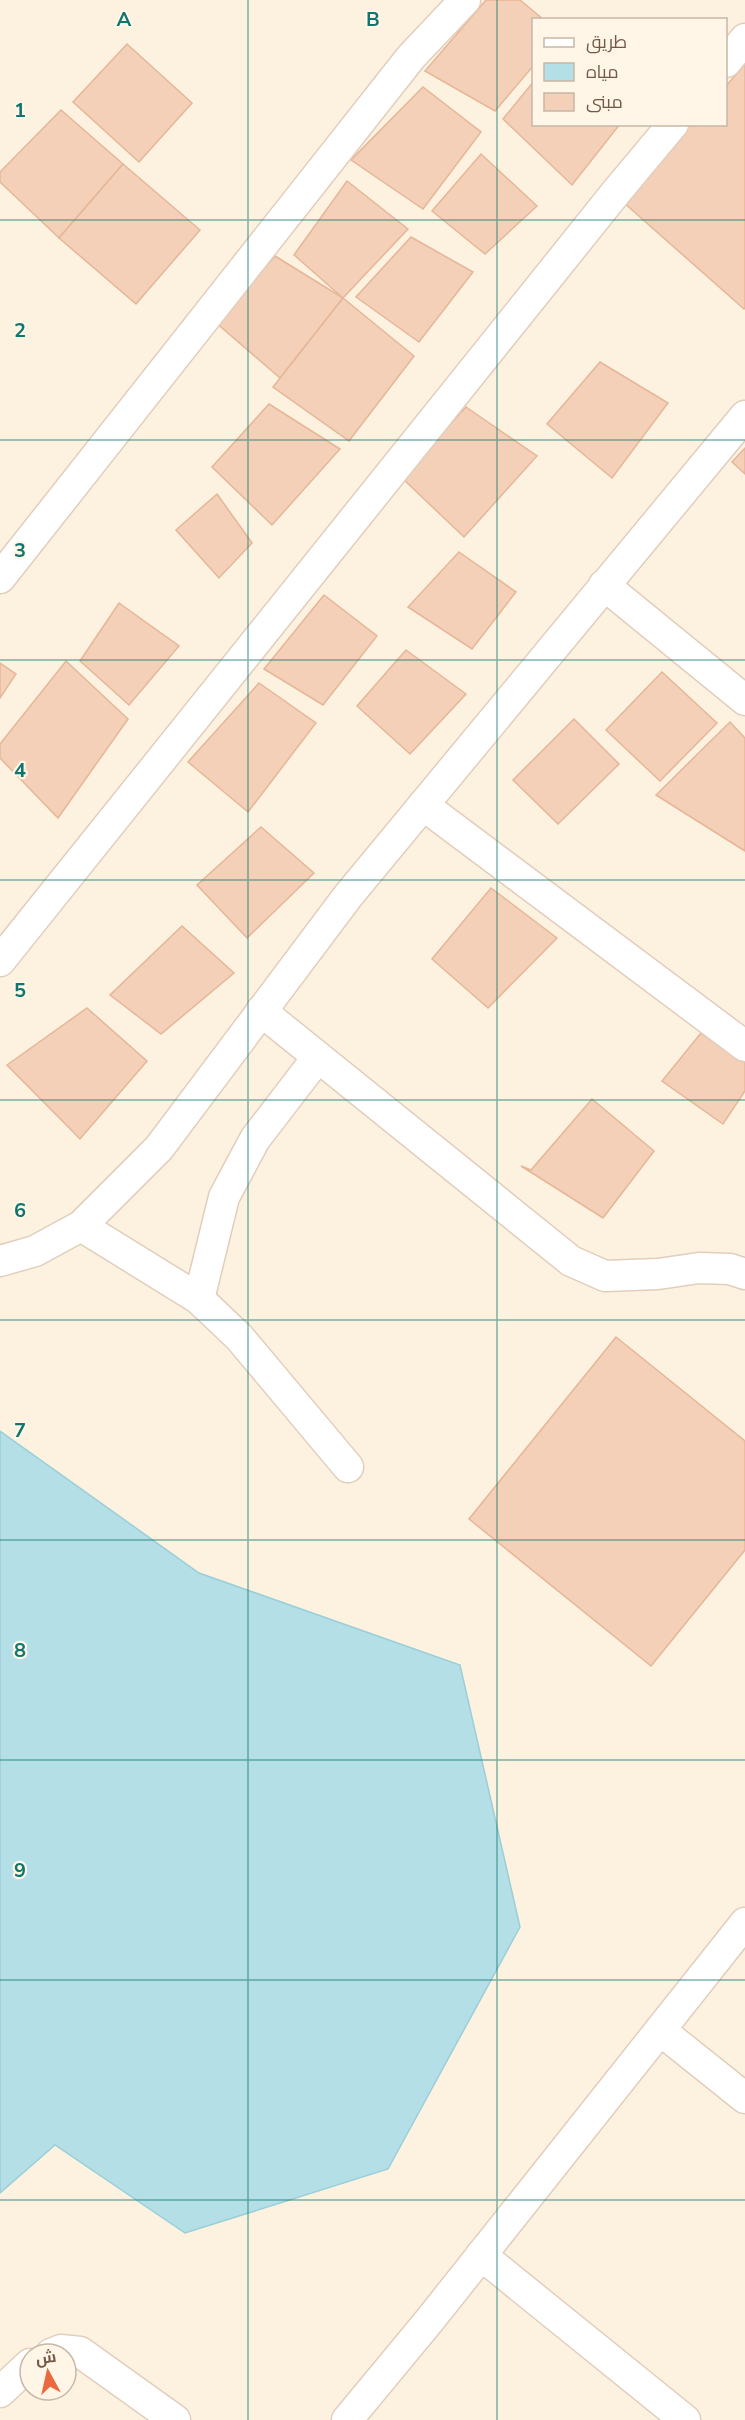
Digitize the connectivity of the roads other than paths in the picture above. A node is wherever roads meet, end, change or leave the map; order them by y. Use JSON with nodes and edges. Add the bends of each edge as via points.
{"nodes":[{"id":1,"x":465,"y":0,"type":"edge"},
{"id":2,"x":745,"y":39,"type":"edge"},
{"id":3,"x":727,"y":62,"type":"edge"},
{"id":4,"x":671,"y":126,"type":"edge"},
{"id":5,"x":745,"y":416,"type":"edge"},
{"id":6,"x":0,"y":578,"type":"edge"},
{"id":7,"x":604,"y":585,"type":"junction"},
{"id":8,"x":745,"y":700,"type":"edge"},
{"id":9,"x":423,"y":804,"type":"junction"},
{"id":10,"x":0,"y":961,"type":"edge"},
{"id":11,"x":261,"y":1011,"type":"junction"},
{"id":12,"x":745,"y":1046,"type":"edge"},
{"id":13,"x":318,"y":1057,"type":"junction"},
{"id":14,"x":81,"y":1226,"type":"junction"},
{"id":15,"x":0,"y":1261,"type":"edge"},
{"id":16,"x":745,"y":1274,"type":"edge"},
{"id":17,"x":199,"y":1299,"type":"junction"},
{"id":18,"x":348,"y":1467,"type":"dead end"},
{"id":19,"x":745,"y":1923,"type":"edge"},
{"id":20,"x":660,"y":2030,"type":"junction"},
{"id":21,"x":745,"y":2098,"type":"edge"},
{"id":22,"x":481,"y":2255,"type":"junction"},
{"id":23,"x":78,"y":2352,"type":"edge"},
{"id":24,"x":18,"y":2375,"type":"edge"},
{"id":25,"x":0,"y":2392,"type":"edge"},
{"id":26,"x":175,"y":2420,"type":"edge"},
{"id":27,"x":347,"y":2420,"type":"edge"},
{"id":28,"x":686,"y":2420,"type":"edge"}],
"edges":[{"from":1,"to":6,"type":"street","via":[[411,57]]},
{"from":2,"to":3,"type":"street"},
{"from":4,"to":10,"type":"street"},
{"from":5,"to":7,"type":"street"},
{"from":7,"to":8,"type":"street"},
{"from":7,"to":9,"type":"street"},
{"from":9,"to":11,"type":"street"},
{"from":9,"to":12,"type":"street"},
{"from":11,"to":13,"type":"street"},
{"from":11,"to":14,"type":"street","via":[[159,1148]]},
{"from":13,"to":16,"type":"street","via":[[571,1261],[605,1276],[699,1268],[730,1269]]},
{"from":13,"to":17,"type":"street","via":[[255,1138],[224,1197]]},
{"from":14,"to":15,"type":"street","via":[[35,1251]]},
{"from":14,"to":17,"type":"street"},
{"from":17,"to":18,"type":"street","via":[[239,1337]]},
{"from":19,"to":20,"type":"street"},
{"from":20,"to":21,"type":"street"},
{"from":20,"to":22,"type":"street"},
{"from":22,"to":27,"type":"street"},
{"from":22,"to":28,"type":"street"},
{"from":23,"to":26,"type":"street"},
{"from":24,"to":25,"type":"street"}]}
